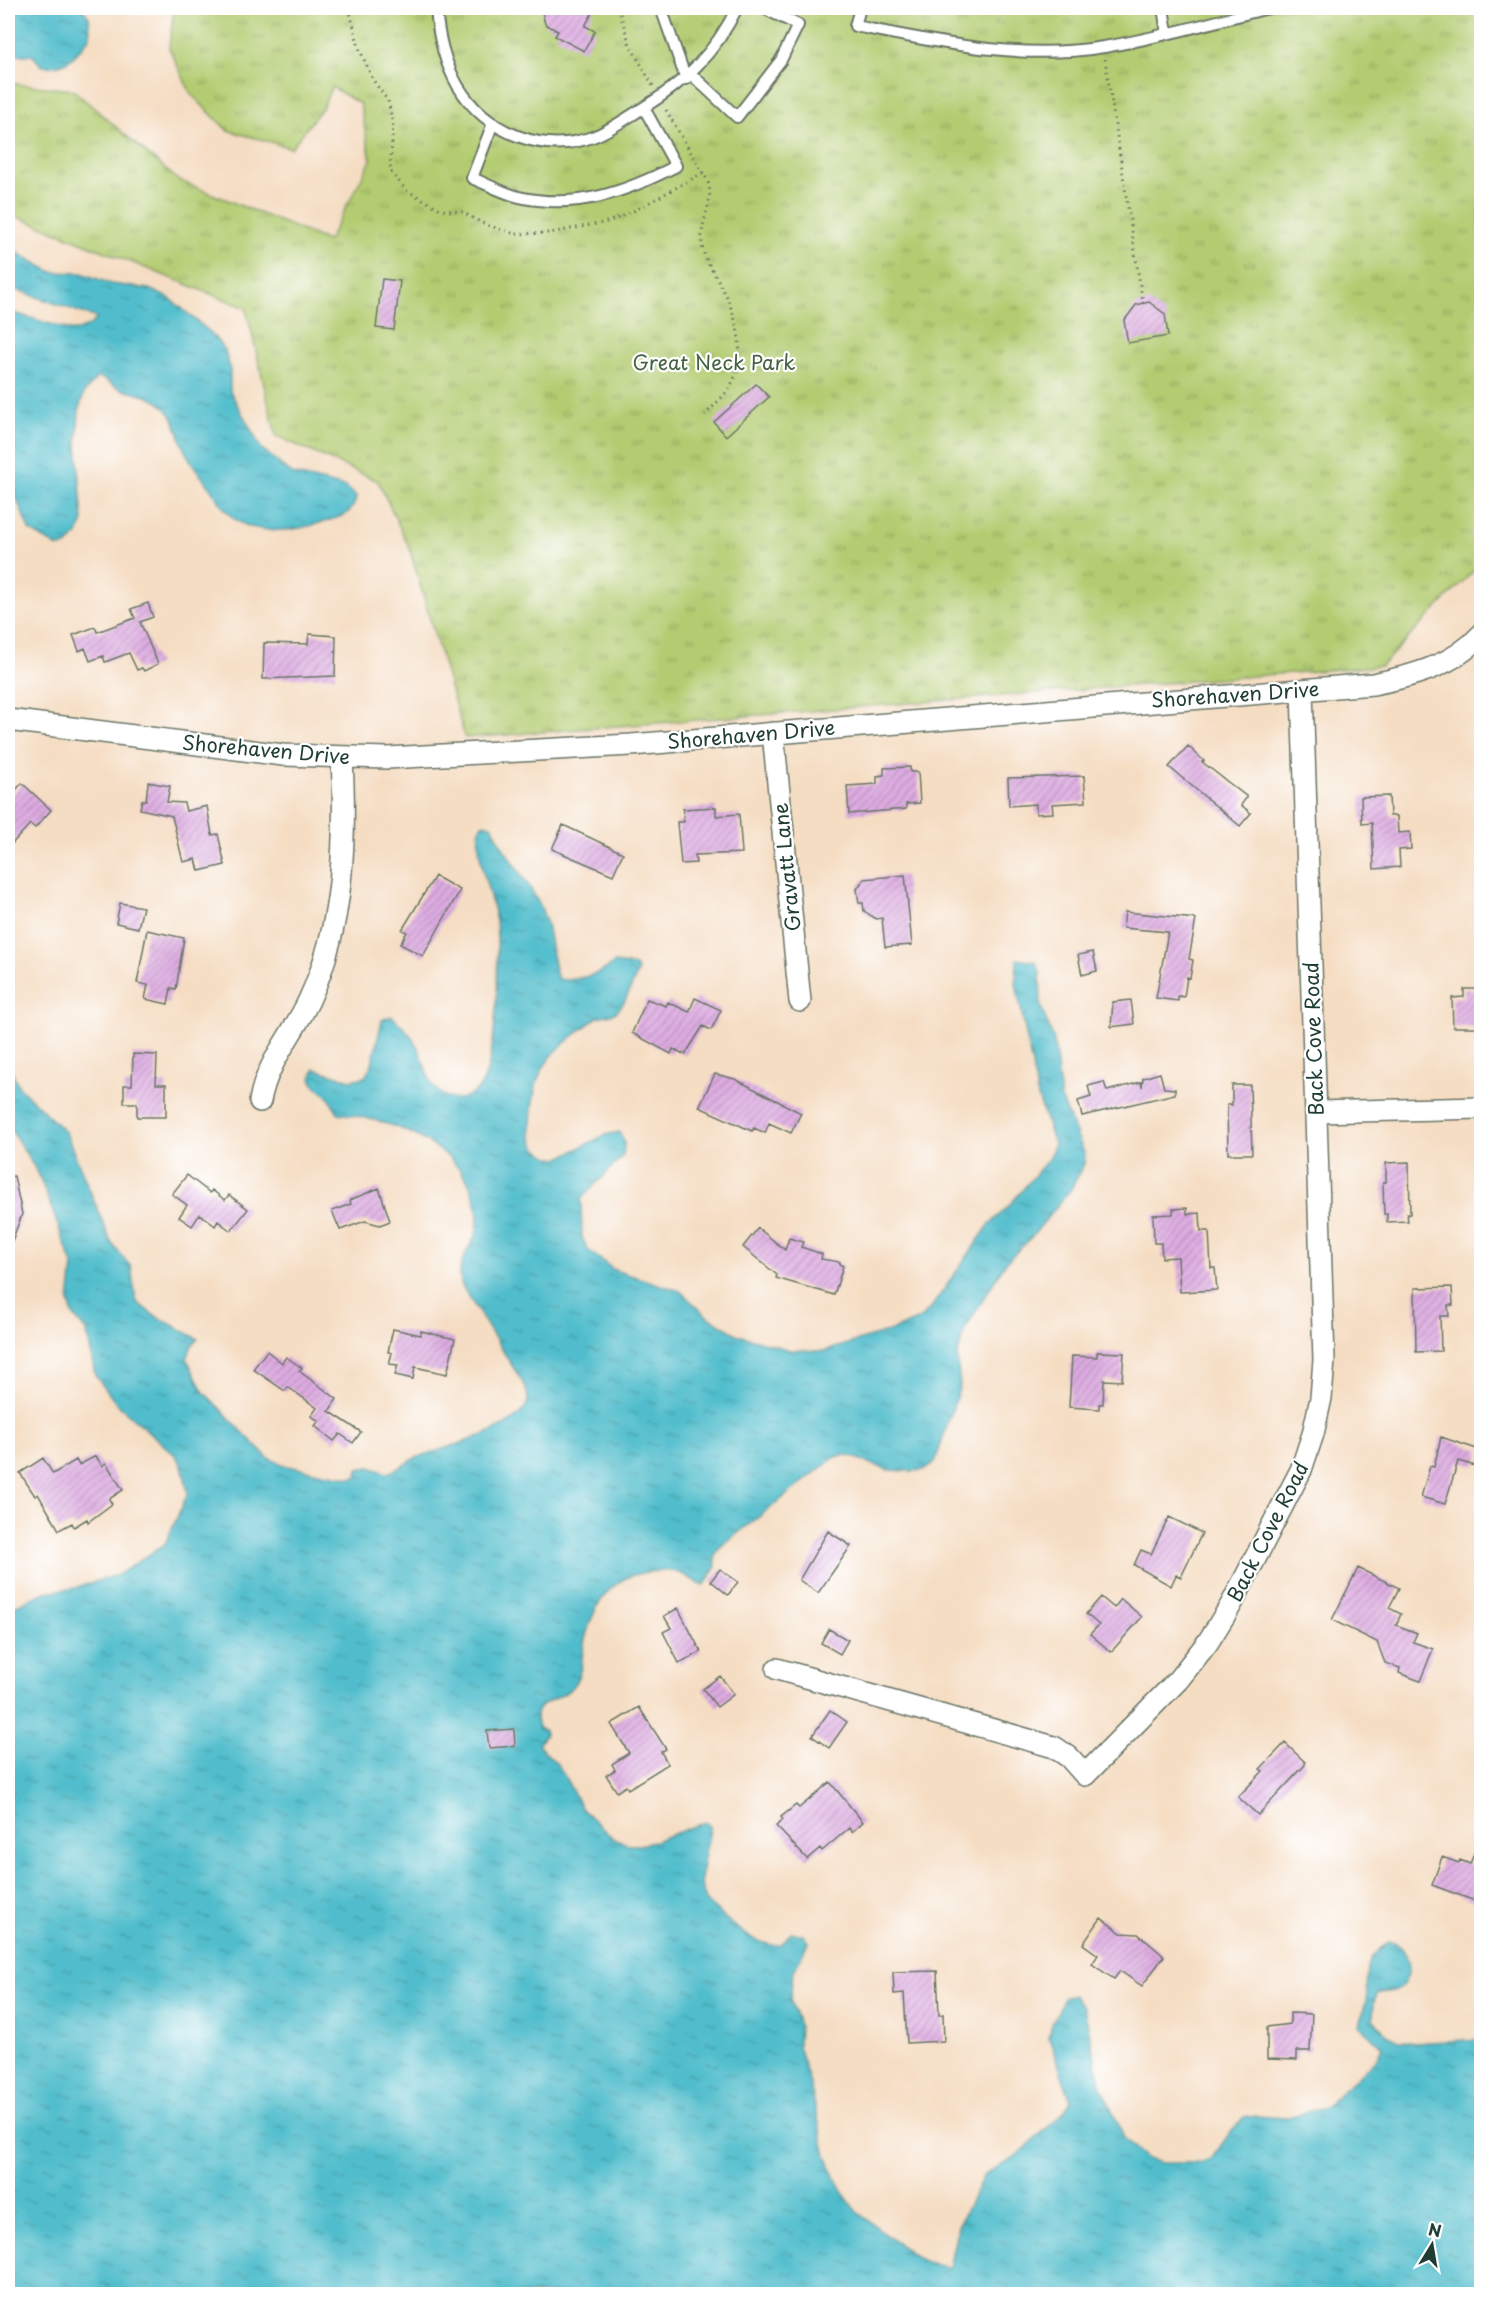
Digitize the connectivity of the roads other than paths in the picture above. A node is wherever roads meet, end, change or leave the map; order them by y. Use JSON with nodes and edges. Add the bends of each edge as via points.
{"nodes":[{"id":1,"x":436,"y":8,"type":"edge"},
{"id":2,"x":661,"y":8,"type":"edge"},
{"id":3,"x":737,"y":8,"type":"edge"},
{"id":4,"x":763,"y":8,"type":"edge"},
{"id":5,"x":860,"y":8,"type":"edge"},
{"id":6,"x":1162,"y":8,"type":"edge"},
{"id":7,"x":1269,"y":8,"type":"edge"},
{"id":8,"x":1167,"y":33,"type":"junction"},
{"id":9,"x":688,"y":76,"type":"junction"},
{"id":10,"x":644,"y":108,"type":"junction"},
{"id":11,"x":493,"y":123,"type":"junction"},
{"id":12,"x":1482,"y":633,"type":"edge"},
{"id":13,"x":1302,"y":690,"type":"junction"},
{"id":14,"x":8,"y":720,"type":"edge"},
{"id":15,"x":773,"y":733,"type":"junction"},
{"id":16,"x":342,"y":758,"type":"junction"},
{"id":17,"x":800,"y":1001,"type":"dead end"},
{"id":18,"x":260,"y":1101,"type":"dead end"},
{"id":19,"x":1482,"y":1108,"type":"edge"},
{"id":20,"x":1316,"y":1112,"type":"junction"},
{"id":21,"x":777,"y":1669,"type":"dead end"}],
"edges":[{"from":1,"to":11,"type":"lane","via":[[448,65],[458,86]]},
{"from":2,"to":9,"type":"lane"},
{"from":3,"to":9,"type":"lane","via":[[724,35]]},
{"from":4,"to":9,"type":"lane","via":[[798,26],[781,60],[737,117]]},
{"from":5,"to":8,"type":"lane","via":[[855,26],[954,46],[1010,50],[1103,47]]},
{"from":6,"to":8,"type":"lane"},
{"from":7,"to":8,"type":"lane"},
{"from":9,"to":10,"type":"lane"},
{"from":10,"to":11,"type":"lane","via":[[594,136],[572,142],[526,140]]},
{"from":10,"to":11,"type":"lane","via":[[676,166],[607,197],[561,201],[519,197],[472,178]]},
{"from":12,"to":13,"type":"street","name":"Shorehaven Drive","via":[[1451,659],[1405,678]]},
{"from":13,"to":15,"type":"street","name":"Shorehaven Drive"},
{"from":13,"to":20,"type":"street","name":"Back Cove Road"},
{"from":14,"to":16,"type":"street","name":"Shorehaven Drive","via":[[284,755]]},
{"from":15,"to":16,"type":"street","name":"Shorehaven Drive","via":[[632,745]]},
{"from":15,"to":17,"type":"street","name":"Gravatt Lane"},
{"from":16,"to":18,"type":"street","via":[[343,859],[331,937],[310,1000],[269,1067]]},
{"from":19,"to":20,"type":"street"},
{"from":20,"to":21,"type":"street","name":"Back Cove Road","via":[[1324,1360],[1313,1434],[1292,1491],[1231,1605],[1208,1642],[1157,1702],[1085,1775],[1054,1747]]}]}
